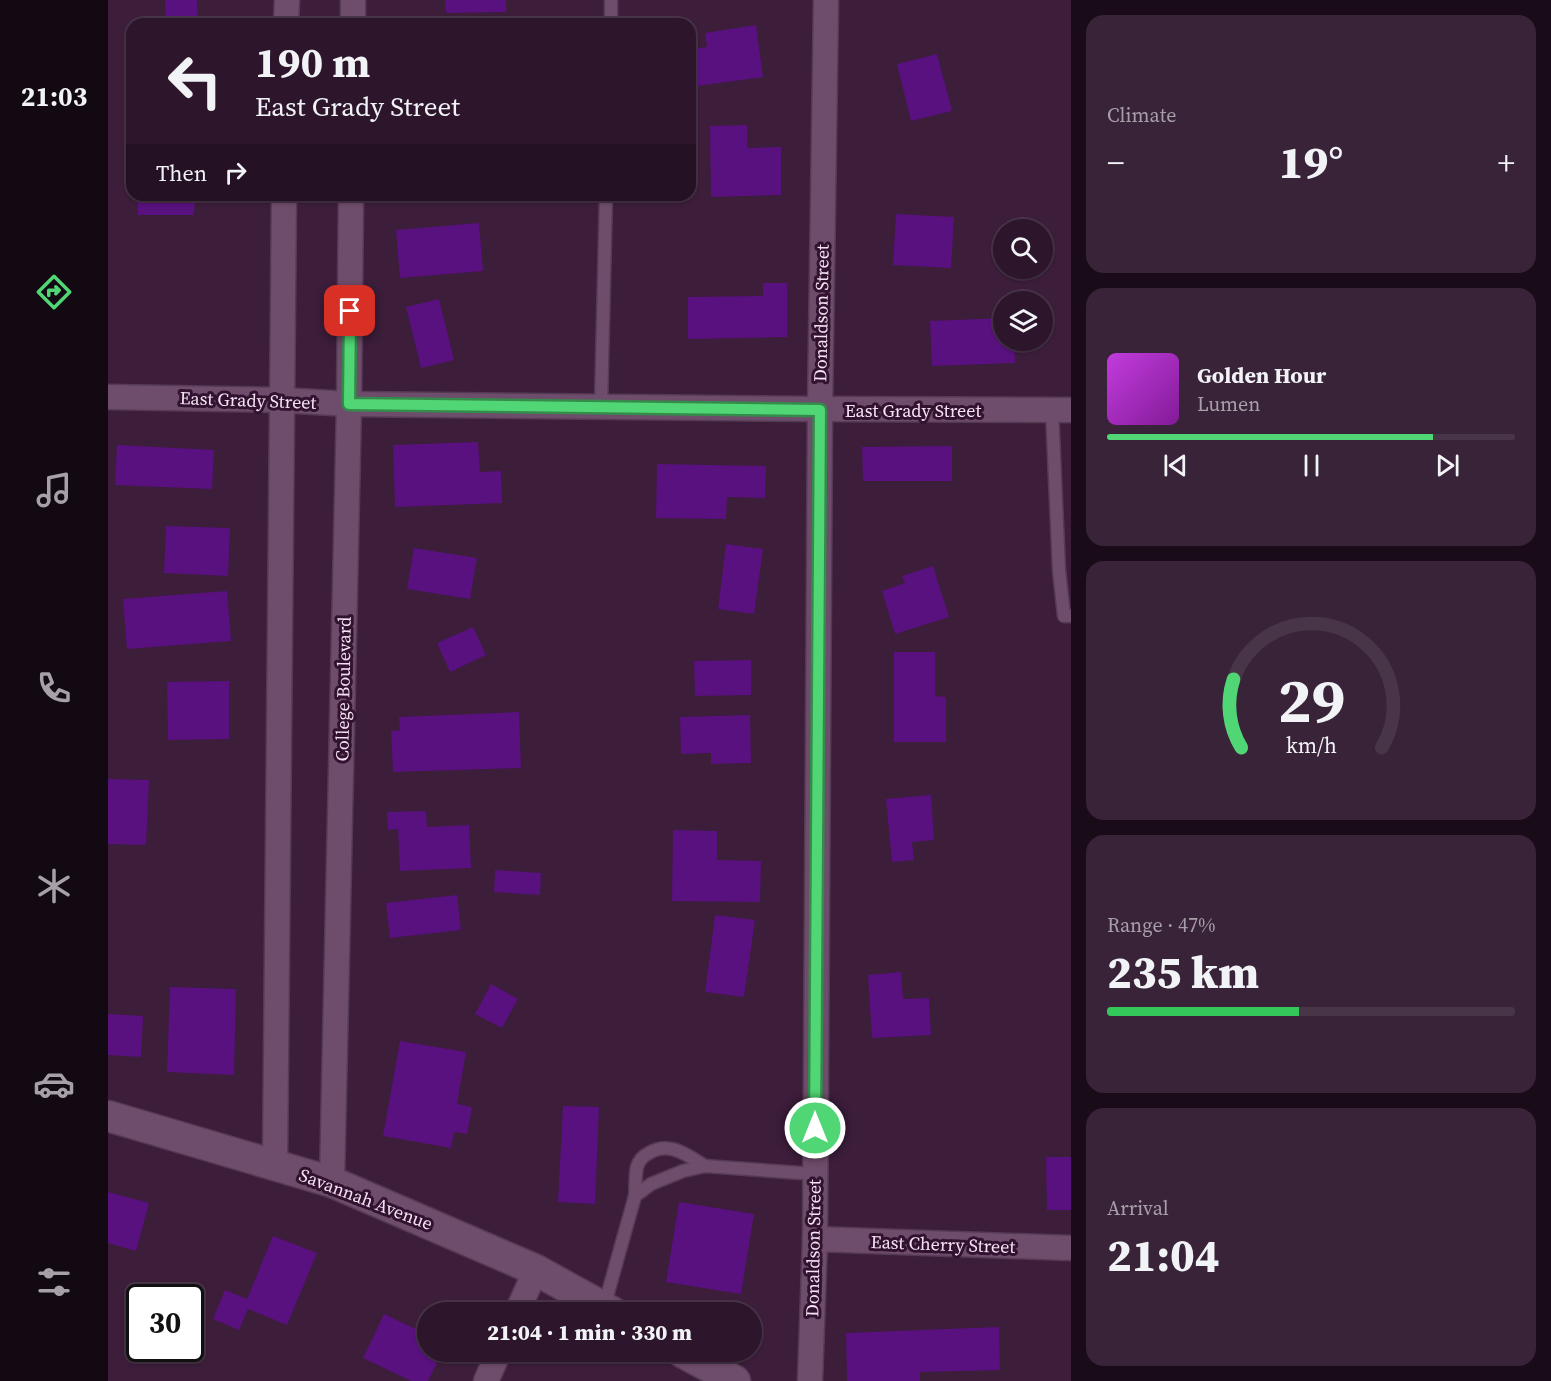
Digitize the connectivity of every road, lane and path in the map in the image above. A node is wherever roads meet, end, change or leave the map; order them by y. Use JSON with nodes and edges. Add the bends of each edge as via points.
{"nodes":[{"id":1,"x":286,"y":0,"type":"edge"},
{"id":2,"x":353,"y":0,"type":"edge"},
{"id":3,"x":611,"y":0,"type":"edge"},
{"id":4,"x":826,"y":0,"type":"edge"},
{"id":5,"x":286,"y":18,"type":"edge"},
{"id":6,"x":353,"y":18,"type":"edge"},
{"id":7,"x":611,"y":18,"type":"edge"},
{"id":8,"x":284,"y":201,"type":"edge"},
{"id":9,"x":351,"y":201,"type":"edge"},
{"id":10,"x":606,"y":201,"type":"edge"},
{"id":11,"x":108,"y":397,"type":"edge"},
{"id":12,"x":281,"y":400,"type":"junction"},
{"id":13,"x":349,"y":404,"type":"junction"},
{"id":14,"x":601,"y":406,"type":"junction"},
{"id":15,"x":820,"y":410,"type":"junction"},
{"id":16,"x":1061,"y":410,"type":"edge"},
{"id":17,"x":1071,"y":616,"type":"edge"},
{"id":18,"x":108,"y":1116,"type":"edge"},
{"id":19,"x":275,"y":1165,"type":"junction"},
{"id":20,"x":705,"y":1166,"type":"junction"},
{"id":21,"x":815,"y":1174,"type":"junction"},
{"id":22,"x":332,"y":1182,"type":"junction"},
{"id":23,"x":635,"y":1196,"type":"junction"},
{"id":24,"x":814,"y":1239,"type":"junction"},
{"id":25,"x":1071,"y":1248,"type":"edge"},
{"id":26,"x":536,"y":1270,"type":"junction"},
{"id":27,"x":522,"y":1302,"type":"edge"},
{"id":28,"x":594,"y":1302,"type":"edge"},
{"id":29,"x":610,"y":1302,"type":"edge"},
{"id":30,"x":495,"y":1362,"type":"edge"},
{"id":31,"x":700,"y":1362,"type":"edge"},
{"id":32,"x":486,"y":1381,"type":"edge"},
{"id":33,"x":735,"y":1381,"type":"edge"},
{"id":34,"x":810,"y":1381,"type":"edge"}],
"edges":[{"from":1,"to":5,"type":"street"},
{"from":2,"to":6,"type":"street"},
{"from":3,"to":7,"type":"lane"},
{"from":4,"to":15,"type":"street","name":"Donaldson Street"},
{"from":8,"to":12,"type":"street"},
{"from":9,"to":13,"type":"street","name":"College Boulevard"},
{"from":10,"to":14,"type":"lane"},
{"from":11,"to":12,"type":"street","name":"East Grady Street"},
{"from":12,"to":13,"type":"street","name":"East Grady Street"},
{"from":12,"to":19,"type":"street"},
{"from":13,"to":14,"type":"street","name":"East Grady Street"},
{"from":13,"to":22,"type":"street","name":"College Boulevard"},
{"from":14,"to":15,"type":"street","name":"East Grady Street"},
{"from":15,"to":16,"type":"street","name":"East Grady Street"},
{"from":15,"to":21,"type":"street","name":"Donaldson Street"},
{"from":16,"to":17,"type":"lane","via":[[1059,570],[1065,616]]},
{"from":18,"to":19,"type":"street","name":"Savannah Avenue"},
{"from":19,"to":22,"type":"street","name":"Savannah Avenue"},
{"from":20,"to":21,"type":"lane"},
{"from":20,"to":23,"type":"lane","via":[[651,1184]]},
{"from":20,"to":23,"type":"lane","via":[[678,1150],[653,1150],[642,1157],[637,1167]]},
{"from":21,"to":24,"type":"street","name":"Donaldson Street"},
{"from":22,"to":26,"type":"street","name":"Savannah Avenue"},
{"from":23,"to":29,"type":"lane"},
{"from":24,"to":25,"type":"street","name":"East Cherry Street"},
{"from":24,"to":34,"type":"street","name":"Donaldson Street"},
{"from":26,"to":27,"type":"street"},
{"from":26,"to":28,"type":"street","name":"Savannah Avenue"},
{"from":30,"to":32,"type":"street"},
{"from":31,"to":33,"type":"street"}]}
